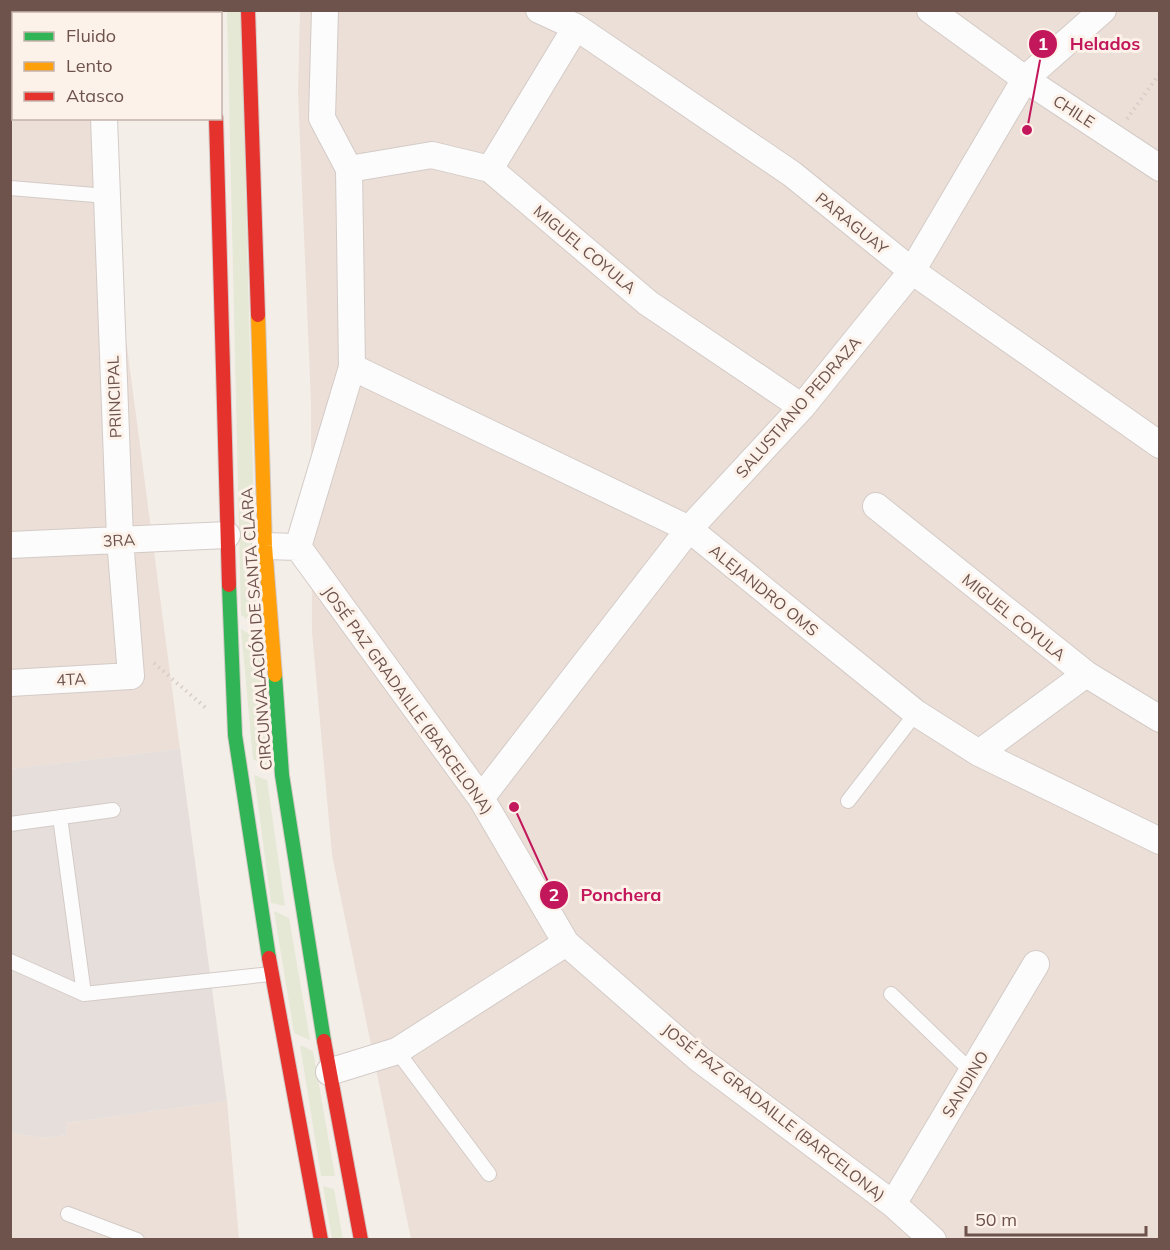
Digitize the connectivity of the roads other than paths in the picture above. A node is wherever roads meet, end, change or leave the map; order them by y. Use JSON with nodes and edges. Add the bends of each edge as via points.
{"nodes":[{"id":1,"x":248,"y":10,"type":"edge"},
{"id":2,"x":325,"y":10,"type":"edge"},
{"id":3,"x":539,"y":10,"type":"edge"},
{"id":4,"x":930,"y":10,"type":"edge"},
{"id":5,"x":1103,"y":10,"type":"edge"},
{"id":6,"x":576,"y":27,"type":"junction"},
{"id":7,"x":1025,"y":79,"type":"junction"},
{"id":8,"x":104,"y":120,"type":"edge"},
{"id":9,"x":216,"y":120,"type":"edge"},
{"id":10,"x":1160,"y":168,"type":"edge"},
{"id":11,"x":349,"y":169,"type":"junction"},
{"id":12,"x":490,"y":169,"type":"junction"},
{"id":13,"x":10,"y":188,"type":"edge"},
{"id":14,"x":107,"y":196,"type":"junction"},
{"id":15,"x":912,"y":271,"type":"junction"},
{"id":16,"x":352,"y":367,"type":"junction"},
{"id":17,"x":802,"y":407,"type":"junction"},
{"id":18,"x":1160,"y":445,"type":"edge"},
{"id":19,"x":876,"y":506,"type":"dead end"},
{"id":20,"x":689,"y":529,"type":"junction"},
{"id":21,"x":227,"y":535,"type":"junction"},
{"id":22,"x":120,"y":539,"type":"junction"},
{"id":23,"x":10,"y":545,"type":"edge"},
{"id":24,"x":265,"y":546,"type":"junction"},
{"id":25,"x":298,"y":548,"type":"junction"},
{"id":26,"x":1086,"y":674,"type":"junction"},
{"id":27,"x":131,"y":676,"type":"joint"},
{"id":28,"x":10,"y":683,"type":"edge"},
{"id":29,"x":916,"y":713,"type":"junction"},
{"id":30,"x":1160,"y":719,"type":"edge"},
{"id":31,"x":979,"y":753,"type":"junction"},
{"id":32,"x":481,"y":798,"type":"junction"},
{"id":33,"x":848,"y":801,"type":"dead end"},
{"id":34,"x":113,"y":810,"type":"dead end"},
{"id":35,"x":60,"y":817,"type":"junction"},
{"id":36,"x":10,"y":824,"type":"edge"},
{"id":37,"x":1160,"y":841,"type":"edge"},
{"id":38,"x":566,"y":943,"type":"junction"},
{"id":39,"x":10,"y":961,"type":"edge"},
{"id":40,"x":1036,"y":964,"type":"dead end"},
{"id":41,"x":271,"y":974,"type":"junction"},
{"id":42,"x":84,"y":994,"type":"junction"},
{"id":43,"x":891,"y":994,"type":"dead end"},
{"id":44,"x":397,"y":1051,"type":"junction"},
{"id":45,"x":329,"y":1072,"type":"junction"},
{"id":46,"x":972,"y":1072,"type":"junction"},
{"id":47,"x":489,"y":1174,"type":"dead end"},
{"id":48,"x":893,"y":1204,"type":"junction"},
{"id":49,"x":68,"y":1214,"type":"dead end"},
{"id":50,"x":137,"y":1239,"type":"edge"},
{"id":51,"x":321,"y":1239,"type":"edge"},
{"id":52,"x":361,"y":1239,"type":"edge"},
{"id":53,"x":933,"y":1239,"type":"edge"}],
"edges":[{"from":1,"to":24,"type":"highway","name":"CIRCUNVALACIÓN DE SANTA CLARA"},
{"from":2,"to":11,"type":"street","via":[[322,118]]},
{"from":3,"to":6,"type":"street","name":"PARAGUAY"},
{"from":4,"to":7,"type":"street","name":"CHILE"},
{"from":5,"to":7,"type":"street","name":"SALUSTIANO PEDRAZA"},
{"from":6,"to":12,"type":"street"},
{"from":6,"to":15,"type":"street","name":"PARAGUAY","via":[[792,174]]},
{"from":7,"to":10,"type":"street","name":"CHILE"},
{"from":7,"to":15,"type":"street","name":"SALUSTIANO PEDRAZA"},
{"from":8,"to":14,"type":"street","name":"PRINCIPAL"},
{"from":9,"to":21,"type":"highway","name":"CIRCUNVALACIÓN DE SANTA CLARA"},
{"from":11,"to":12,"type":"street","name":"MIGUEL COYULA","via":[[432,155]]},
{"from":11,"to":16,"type":"street"},
{"from":12,"to":17,"type":"street","name":"MIGUEL COYULA","via":[[648,303]]},
{"from":13,"to":14,"type":"lane"},
{"from":14,"to":22,"type":"street","name":"PRINCIPAL"},
{"from":15,"to":17,"type":"street","name":"SALUSTIANO PEDRAZA"},
{"from":15,"to":18,"type":"street","name":"PARAGUAY"},
{"from":16,"to":20,"type":"street","name":"ALEJANDRO OMS"},
{"from":16,"to":25,"type":"street"},
{"from":17,"to":20,"type":"street","name":"SALUSTIANO PEDRAZA"},
{"from":19,"to":26,"type":"street","name":"MIGUEL COYULA"},
{"from":20,"to":29,"type":"street","name":"ALEJANDRO OMS"},
{"from":20,"to":32,"type":"street","name":"SALUSTIANO PEDRAZA"},
{"from":21,"to":22,"type":"street","name":"3RA"},
{"from":21,"to":41,"type":"highway","name":"CIRCUNVALACIÓN DE SANTA CLARA","via":[[235,735]]},
{"from":22,"to":23,"type":"street","name":"3RA"},
{"from":22,"to":27,"type":"street","name":"PRINCIPAL"},
{"from":24,"to":25,"type":"street"},
{"from":24,"to":45,"type":"highway","name":"CIRCUNVALACIÓN DE SANTA CLARA","via":[[282,775]]},
{"from":25,"to":32,"type":"street","name":"JOSÉ PAZ GRADAILLE (BARCELONA)"},
{"from":26,"to":30,"type":"street","name":"MIGUEL COYULA"},
{"from":26,"to":31,"type":"street"},
{"from":27,"to":28,"type":"street","name":"4TA"},
{"from":29,"to":31,"type":"street","name":"ALEJANDRO OMS"},
{"from":29,"to":33,"type":"lane"},
{"from":31,"to":37,"type":"street","name":"ALEJANDRO OMS"},
{"from":32,"to":38,"type":"street","name":"JOSÉ PAZ GRADAILLE (BARCELONA)"},
{"from":34,"to":35,"type":"lane"},
{"from":35,"to":36,"type":"lane"},
{"from":35,"to":42,"type":"lane"},
{"from":38,"to":44,"type":"street"},
{"from":38,"to":48,"type":"street","name":"JOSÉ PAZ GRADAILLE (BARCELONA)","via":[[698,1058]]},
{"from":39,"to":42,"type":"lane"},
{"from":40,"to":46,"type":"street","name":"SANDINO"},
{"from":41,"to":42,"type":"lane"},
{"from":41,"to":51,"type":"highway","name":"CIRCUNVALACIÓN DE SANTA CLARA"},
{"from":43,"to":46,"type":"lane"},
{"from":44,"to":45,"type":"street"},
{"from":44,"to":47,"type":"lane"},
{"from":45,"to":52,"type":"highway","name":"CIRCUNVALACIÓN DE SANTA CLARA"},
{"from":46,"to":48,"type":"street","name":"SANDINO"},
{"from":48,"to":53,"type":"street","name":"JOSÉ PAZ GRADAILLE (BARCELONA)"},
{"from":49,"to":50,"type":"lane"}]}
